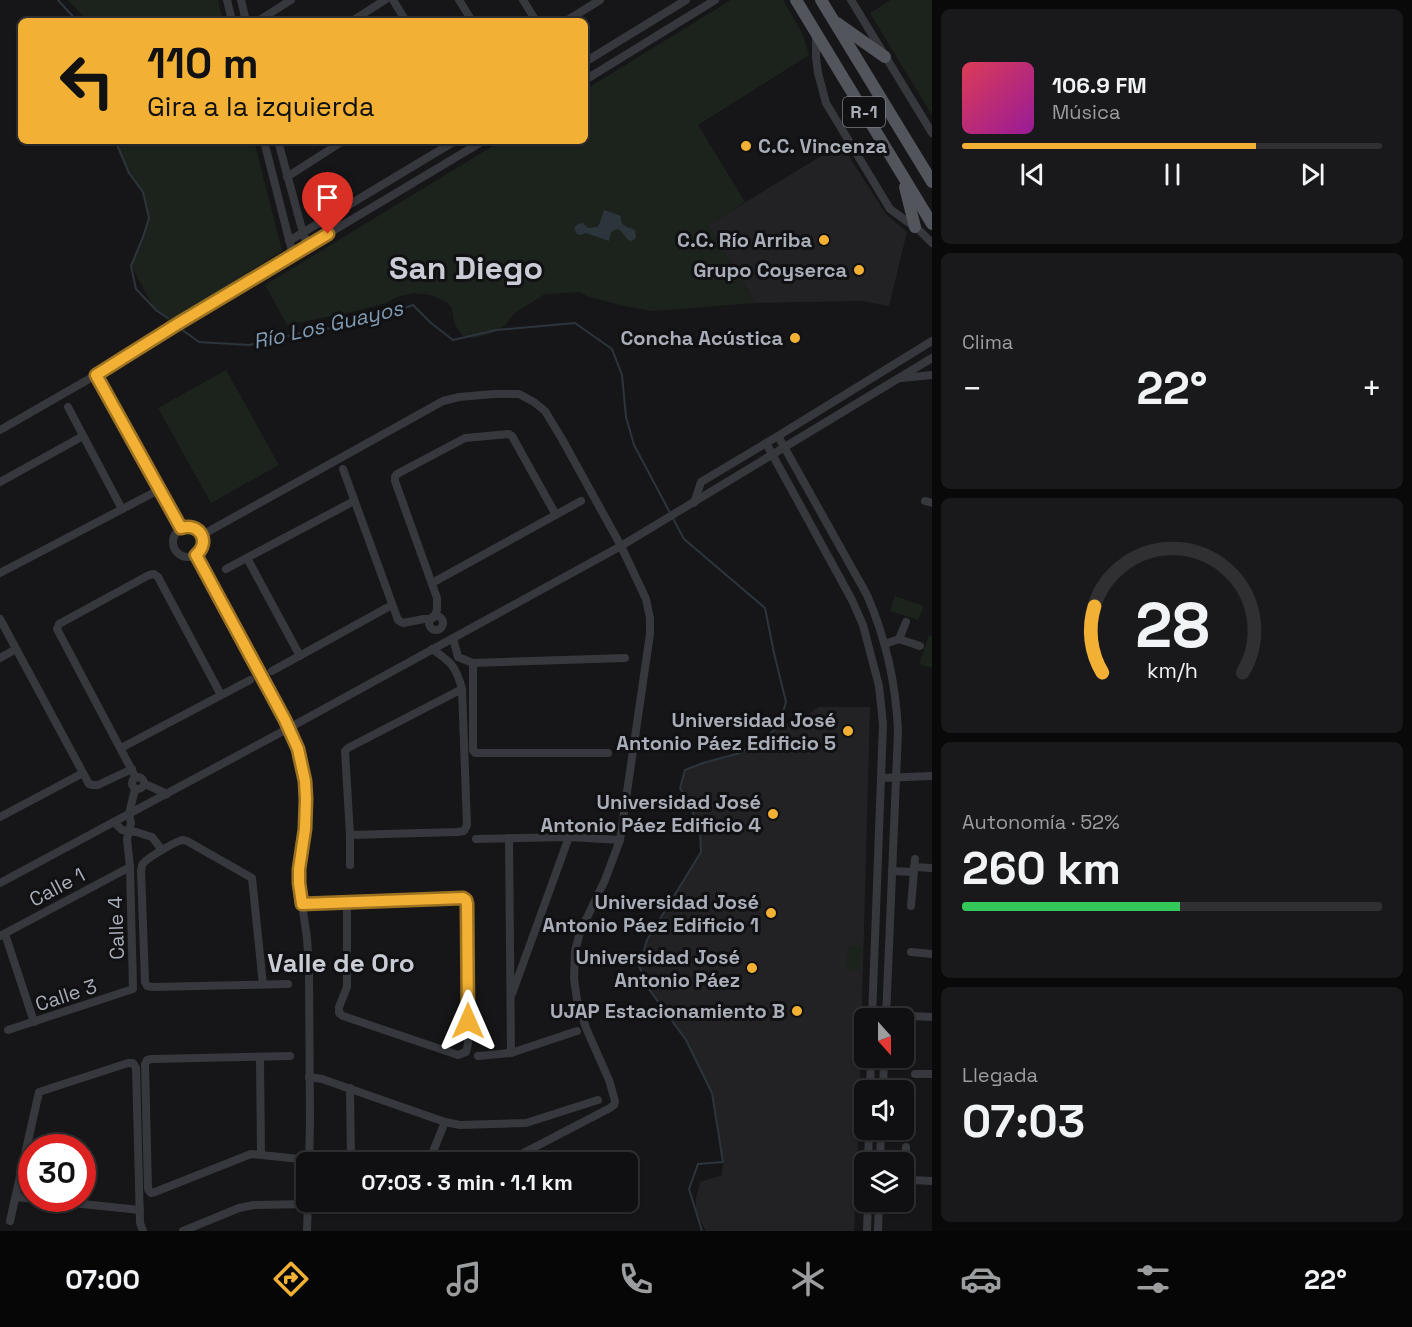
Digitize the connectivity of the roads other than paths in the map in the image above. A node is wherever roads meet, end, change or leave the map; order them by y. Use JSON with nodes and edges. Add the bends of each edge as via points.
{"nodes":[{"id":1,"x":227,"y":0,"type":"edge"},
{"id":2,"x":241,"y":0,"type":"edge"},
{"id":3,"x":291,"y":0,"type":"edge"},
{"id":4,"x":386,"y":0,"type":"edge"},
{"id":5,"x":393,"y":0,"type":"edge"},
{"id":6,"x":459,"y":0,"type":"edge"},
{"id":7,"x":523,"y":0,"type":"edge"},
{"id":8,"x":600,"y":0,"type":"edge"},
{"id":9,"x":677,"y":0,"type":"edge"},
{"id":10,"x":686,"y":0,"type":"edge"},
{"id":11,"x":715,"y":0,"type":"edge"},
{"id":12,"x":796,"y":0,"type":"edge"},
{"id":13,"x":821,"y":0,"type":"edge"},
{"id":14,"x":851,"y":0,"type":"edge"},
{"id":15,"x":667,"y":12,"type":"junction"},
{"id":16,"x":231,"y":18,"type":"edge"},
{"id":17,"x":245,"y":18,"type":"edge"},
{"id":18,"x":263,"y":18,"type":"edge"},
{"id":19,"x":357,"y":18,"type":"edge"},
{"id":20,"x":404,"y":18,"type":"edge"},
{"id":21,"x":470,"y":18,"type":"edge"},
{"id":22,"x":535,"y":18,"type":"edge"},
{"id":23,"x":571,"y":18,"type":"edge"},
{"id":24,"x":833,"y":21,"type":"junction"},
{"id":25,"x":816,"y":32,"type":"junction"},
{"id":26,"x":885,"y":57,"type":"junction"},
{"id":27,"x":588,"y":60,"type":"edge"},
{"id":28,"x":588,"y":78,"type":"edge"},
{"id":29,"x":932,"y":133,"type":"edge"},
{"id":30,"x":265,"y":144,"type":"edge"},
{"id":31,"x":279,"y":144,"type":"edge"},
{"id":32,"x":338,"y":144,"type":"edge"},
{"id":33,"x":450,"y":144,"type":"edge"},
{"id":34,"x":478,"y":144,"type":"edge"},
{"id":35,"x":902,"y":174,"type":"junction"},
{"id":36,"x":287,"y":177,"type":"junction"},
{"id":37,"x":932,"y":182,"type":"edge"},
{"id":38,"x":932,"y":224,"type":"edge"},
{"id":39,"x":915,"y":227,"type":"junction"},
{"id":40,"x":303,"y":233,"type":"junction"},
{"id":41,"x":289,"y":241,"type":"junction"},
{"id":42,"x":932,"y":243,"type":"edge"},
{"id":43,"x":308,"y":246,"type":"junction"},
{"id":44,"x":292,"y":255,"type":"junction"},
{"id":45,"x":932,"y":335,"type":"edge"},
{"id":46,"x":929,"y":343,"type":"edge"},
{"id":47,"x":932,"y":358,"type":"edge"},
{"id":48,"x":96,"y":375,"type":"junction"},
{"id":49,"x":932,"y":375,"type":"edge"},
{"id":50,"x":898,"y":379,"type":"junction"},
{"id":51,"x":68,"y":407,"type":"dead end"},
{"id":52,"x":0,"y":430,"type":"edge"},
{"id":53,"x":83,"y":436,"type":"junction"},
{"id":54,"x":778,"y":436,"type":"junction"},
{"id":55,"x":766,"y":443,"type":"junction"},
{"id":56,"x":784,"y":447,"type":"junction"},
{"id":57,"x":772,"y":455,"type":"junction"},
{"id":58,"x":343,"y":469,"type":"dead end"},
{"id":59,"x":0,"y":482,"type":"edge"},
{"id":60,"x":153,"y":493,"type":"dead end"},
{"id":61,"x":354,"y":501,"type":"junction"},
{"id":62,"x":580,"y":501,"type":"dead end"},
{"id":63,"x":694,"y":502,"type":"junction"},
{"id":64,"x":122,"y":509,"type":"junction"},
{"id":65,"x":556,"y":515,"type":"junction"},
{"id":66,"x":181,"y":528,"type":"junction"},
{"id":67,"x":202,"y":535,"type":"junction"},
{"id":68,"x":621,"y":546,"type":"junction"},
{"id":69,"x":196,"y":555,"type":"junction"},
{"id":70,"x":247,"y":558,"type":"junction"},
{"id":71,"x":225,"y":569,"type":"dead end"},
{"id":72,"x":0,"y":573,"type":"edge"},
{"id":73,"x":432,"y":583,"type":"junction"},
{"id":74,"x":392,"y":605,"type":"junction"},
{"id":75,"x":432,"y":618,"type":"junction"},
{"id":76,"x":0,"y":619,"type":"edge"},
{"id":77,"x":906,"y":622,"type":"dead end"},
{"id":78,"x":899,"y":639,"type":"junction"},
{"id":79,"x":449,"y":640,"type":"junction"},
{"id":80,"x":885,"y":644,"type":"junction"},
{"id":81,"x":920,"y":646,"type":"dead end"},
{"id":82,"x":16,"y":649,"type":"junction"},
{"id":83,"x":432,"y":649,"type":"junction"},
{"id":84,"x":300,"y":656,"type":"junction"},
{"id":85,"x":458,"y":657,"type":"junction"},
{"id":86,"x":0,"y":658,"type":"edge"},
{"id":87,"x":625,"y":658,"type":"dead end"},
{"id":88,"x":451,"y":662,"type":"junction"},
{"id":89,"x":473,"y":663,"type":"junction"},
{"id":90,"x":272,"y":671,"type":"dead end"},
{"id":91,"x":250,"y":680,"type":"dead end"},
{"id":92,"x":462,"y":689,"type":"junction"},
{"id":93,"x":221,"y":695,"type":"junction"},
{"id":94,"x":289,"y":728,"type":"junction"},
{"id":95,"x":121,"y":748,"type":"junction"},
{"id":96,"x":608,"y":753,"type":"dead end"},
{"id":97,"x":132,"y":769,"type":"junction"},
{"id":98,"x":83,"y":773,"type":"junction"},
{"id":99,"x":932,"y":776,"type":"edge"},
{"id":100,"x":895,"y":777,"type":"junction"},
{"id":101,"x":136,"y":778,"type":"junction"},
{"id":102,"x":881,"y":778,"type":"junction"},
{"id":103,"x":145,"y":784,"type":"junction"},
{"id":104,"x":135,"y":789,"type":"junction"},
{"id":105,"x":167,"y":794,"type":"junction"},
{"id":106,"x":129,"y":814,"type":"junction"},
{"id":107,"x":0,"y":817,"type":"edge"},
{"id":108,"x":114,"y":822,"type":"junction"},
{"id":109,"x":128,"y":830,"type":"junction"},
{"id":110,"x":350,"y":835,"type":"junction"},
{"id":111,"x":569,"y":837,"type":"junction"},
{"id":112,"x":509,"y":838,"type":"junction"},
{"id":113,"x":476,"y":839,"type":"dead end"},
{"id":114,"x":620,"y":840,"type":"junction"},
{"id":115,"x":162,"y":850,"type":"junction"},
{"id":116,"x":350,"y":865,"type":"dead end"},
{"id":117,"x":914,"y":866,"type":"junction"},
{"id":118,"x":130,"y":867,"type":"junction"},
{"id":119,"x":932,"y":868,"type":"edge"},
{"id":120,"x":892,"y":871,"type":"junction"},
{"id":121,"x":0,"y":883,"type":"edge"},
{"id":122,"x":347,"y":903,"type":"junction"},
{"id":123,"x":302,"y":904,"type":"junction"},
{"id":124,"x":911,"y":906,"type":"dead end"},
{"id":125,"x":876,"y":930,"type":"junction"},
{"id":126,"x":889,"y":930,"type":"junction"},
{"id":127,"x":2,"y":935,"type":"edge"},
{"id":128,"x":912,"y":952,"type":"dead end"},
{"id":129,"x":932,"y":954,"type":"edge"},
{"id":130,"x":288,"y":984,"type":"dead end"},
{"id":131,"x":263,"y":985,"type":"junction"},
{"id":132,"x":133,"y":989,"type":"joint"},
{"id":133,"x":510,"y":999,"type":"junction"},
{"id":134,"x":872,"y":1008,"type":"edge"},
{"id":135,"x":886,"y":1008,"type":"edge"},
{"id":136,"x":914,"y":1016,"type":"edge"},
{"id":137,"x":932,"y":1017,"type":"edge"},
{"id":138,"x":34,"y":1022,"type":"junction"},
{"id":139,"x":9,"y":1030,"type":"dead end"},
{"id":140,"x":577,"y":1031,"type":"dead end"},
{"id":141,"x":511,"y":1053,"type":"junction"},
{"id":142,"x":290,"y":1056,"type":"dead end"},
{"id":143,"x":478,"y":1056,"type":"dead end"},
{"id":144,"x":260,"y":1057,"type":"junction"},
{"id":145,"x":915,"y":1074,"type":"dead end"},
{"id":146,"x":932,"y":1074,"type":"edge"},
{"id":147,"x":309,"y":1077,"type":"junction"},
{"id":148,"x":350,"y":1088,"type":"junction"},
{"id":149,"x":598,"y":1100,"type":"dead end"},
{"id":150,"x":445,"y":1122,"type":"junction"},
{"id":151,"x":906,"y":1147,"type":"dead end"},
{"id":152,"x":309,"y":1152,"type":"edge"},
{"id":153,"x":351,"y":1152,"type":"edge"},
{"id":154,"x":433,"y":1152,"type":"edge"},
{"id":155,"x":525,"y":1152,"type":"edge"},
{"id":156,"x":261,"y":1155,"type":"junction"},
{"id":157,"x":296,"y":1159,"type":"edge"},
{"id":158,"x":932,"y":1181,"type":"edge"},
{"id":159,"x":15,"y":1197,"type":"junction"},
{"id":160,"x":296,"y":1203,"type":"edge"},
{"id":161,"x":140,"y":1210,"type":"junction"},
{"id":162,"x":308,"y":1212,"type":"edge"},
{"id":163,"x":868,"y":1212,"type":"edge"},
{"id":164,"x":879,"y":1212,"type":"edge"},
{"id":165,"x":10,"y":1221,"type":"dead end"},
{"id":166,"x":143,"y":1231,"type":"edge"},
{"id":167,"x":183,"y":1231,"type":"edge"},
{"id":168,"x":308,"y":1231,"type":"edge"},
{"id":169,"x":867,"y":1231,"type":"edge"},
{"id":170,"x":878,"y":1231,"type":"edge"}],
"edges":[{"from":1,"to":16,"type":"street"},
{"from":2,"to":17,"type":"street"},
{"from":3,"to":18,"type":"street"},
{"from":4,"to":19,"type":"street"},
{"from":5,"to":20,"type":"street"},
{"from":6,"to":21,"type":"street"},
{"from":7,"to":22,"type":"street"},
{"from":8,"to":23,"type":"street"},
{"from":9,"to":15,"type":"street"},
{"from":10,"to":15,"type":"street"},
{"from":11,"to":28,"type":"street"},
{"from":12,"to":25,"type":"main road","number":"R-1"},
{"from":13,"to":24,"type":"main road","number":"R-1"},
{"from":14,"to":26,"type":"street"},
{"from":15,"to":27,"type":"street"},
{"from":24,"to":26,"type":"main road"},
{"from":24,"to":37,"type":"main road","number":"R-1"},
{"from":25,"to":35,"type":"main road","number":"R-1"},
{"from":25,"to":39,"type":"street","via":[[816,58],[826,103],[890,209]]},
{"from":26,"to":29,"type":"street"},
{"from":30,"to":41,"type":"street"},
{"from":31,"to":36,"type":"street"},
{"from":32,"to":36,"type":"street"},
{"from":33,"to":40,"type":"street"},
{"from":34,"to":43,"type":"street"},
{"from":35,"to":38,"type":"main road","number":"R-1"},
{"from":35,"to":39,"type":"main road"},
{"from":36,"to":40,"type":"street"},
{"from":39,"to":42,"type":"street"},
{"from":40,"to":41,"type":"street"},
{"from":40,"to":43,"type":"street"},
{"from":41,"to":44,"type":"street"},
{"from":43,"to":44,"type":"street"},
{"from":44,"to":48,"type":"street"},
{"from":45,"to":46,"type":"street"},
{"from":46,"to":54,"type":"street"},
{"from":47,"to":50,"type":"street"},
{"from":48,"to":52,"type":"street"},
{"from":48,"to":66,"type":"street"},
{"from":49,"to":50,"type":"street"},
{"from":50,"to":56,"type":"street"},
{"from":51,"to":53,"type":"street"},
{"from":53,"to":59,"type":"street"},
{"from":53,"to":64,"type":"street"},
{"from":54,"to":55,"type":"street"},
{"from":54,"to":56,"type":"street"},
{"from":55,"to":57,"type":"street"},
{"from":55,"to":63,"type":"street","via":[[701,482]]},
{"from":56,"to":57,"type":"street"},
{"from":56,"to":80,"type":"street","via":[[867,595]]},
{"from":57,"to":63,"type":"street"},
{"from":57,"to":102,"type":"street","via":[[863,625],[879,686],[883,724]]},
{"from":58,"to":61,"type":"street"},
{"from":60,"to":64,"type":"street"},
{"from":61,"to":70,"type":"street"},
{"from":61,"to":74,"type":"street"},
{"from":62,"to":65,"type":"street"},
{"from":63,"to":68,"type":"street"},
{"from":64,"to":72,"type":"street"},
{"from":65,"to":73,"type":"street"},
{"from":65,"to":73,"type":"street","via":[[509,434],[465,438],[397,474],[395,481]]},
{"from":66,"to":67,"type":"street","via":[[195,528]]},
{"from":66,"to":69,"type":"street","via":[[173,540],[175,549],[182,555]]},
{"from":67,"to":68,"type":"street","via":[[443,401],[519,394],[545,411]]},
{"from":67,"to":69,"type":"street","via":[[203,544]]},
{"from":68,"to":79,"type":"street"},
{"from":68,"to":114,"type":"street","via":[[646,599],[650,634]]},
{"from":69,"to":94,"type":"street"},
{"from":70,"to":71,"type":"street"},
{"from":70,"to":84,"type":"street"},
{"from":73,"to":75,"type":"street","via":[[438,603]]},
{"from":74,"to":75,"type":"street","via":[[403,623]]},
{"from":74,"to":84,"type":"street"},
{"from":75,"to":79,"type":"street","via":[[430,627],[439,629]]},
{"from":76,"to":82,"type":"street"},
{"from":77,"to":78,"type":"street"},
{"from":78,"to":80,"type":"street"},
{"from":78,"to":81,"type":"street"},
{"from":79,"to":83,"type":"street"},
{"from":79,"to":85,"type":"street"},
{"from":80,"to":100,"type":"street","via":[[897,710]]},
{"from":82,"to":86,"type":"street"},
{"from":82,"to":98,"type":"street"},
{"from":83,"to":88,"type":"street"},
{"from":83,"to":94,"type":"street"},
{"from":84,"to":90,"type":"street"},
{"from":85,"to":88,"type":"street"},
{"from":85,"to":89,"type":"street"},
{"from":87,"to":89,"type":"street"},
{"from":88,"to":92,"type":"street"},
{"from":89,"to":96,"type":"street","via":[[475,753]]},
{"from":91,"to":93,"type":"street"},
{"from":92,"to":110,"type":"street","via":[[345,751]]},
{"from":92,"to":110,"type":"street","via":[[464,831]]},
{"from":93,"to":95,"type":"street"},
{"from":93,"to":95,"type":"street","via":[[158,576],[149,575],[57,626]]},
{"from":94,"to":105,"type":"street"},
{"from":94,"to":123,"type":"street","via":[[305,781],[305,829],[299,869]]},
{"from":95,"to":97,"type":"street"},
{"from":97,"to":98,"type":"street","via":[[93,786]]},
{"from":97,"to":101,"type":"street"},
{"from":98,"to":107,"type":"street"},
{"from":99,"to":100,"type":"street"},
{"from":100,"to":102,"type":"street"},
{"from":100,"to":120,"type":"street"},
{"from":101,"to":103,"type":"street","via":[[142,778]]},
{"from":101,"to":104,"type":"street","via":[[132,784]]},
{"from":102,"to":125,"type":"street"},
{"from":103,"to":104,"type":"street"},
{"from":103,"to":105,"type":"street"},
{"from":104,"to":106,"type":"street","name":"Calle 4"},
{"from":105,"to":106,"type":"street"},
{"from":106,"to":108,"type":"street"},
{"from":106,"to":109,"type":"street","name":"Calle 4"},
{"from":108,"to":109,"type":"street"},
{"from":108,"to":121,"type":"street"},
{"from":109,"to":115,"type":"street","via":[[152,837]]},
{"from":109,"to":118,"type":"street","name":"Calle 4"},
{"from":110,"to":116,"type":"street"},
{"from":111,"to":112,"type":"street"},
{"from":111,"to":114,"type":"street"},
{"from":111,"to":133,"type":"street"},
{"from":112,"to":113,"type":"street"},
{"from":112,"to":133,"type":"street"},
{"from":114,"to":155,"type":"street","via":[[580,932],[574,979],[577,1000],[609,1080],[614,1105]]},
{"from":115,"to":131,"type":"street","via":[[187,841],[252,878]]},
{"from":115,"to":131,"type":"street","via":[[142,864],[141,870],[147,986]]},
{"from":117,"to":119,"type":"street"},
{"from":117,"to":120,"type":"street"},
{"from":117,"to":124,"type":"street"},
{"from":118,"to":127,"type":"street","name":"Calle 1"},
{"from":118,"to":132,"type":"street","name":"Calle 4"},
{"from":120,"to":126,"type":"street"},
{"from":122,"to":122,"type":"street","via":[[347,987],[339,1013],[458,1055],[466,1052],[466,900]]},
{"from":122,"to":123,"type":"street"},
{"from":123,"to":147,"type":"street","via":[[309,969]]},
{"from":125,"to":126,"type":"street"},
{"from":125,"to":134,"type":"street"},
{"from":126,"to":135,"type":"street"},
{"from":127,"to":138,"type":"street"},
{"from":128,"to":129,"type":"street"},
{"from":130,"to":131,"type":"street"},
{"from":132,"to":138,"type":"street","name":"Calle 3"},
{"from":133,"to":141,"type":"street"},
{"from":136,"to":137,"type":"street"},
{"from":138,"to":139,"type":"street","name":"Calle 3"},
{"from":140,"to":141,"type":"street"},
{"from":141,"to":143,"type":"street"},
{"from":142,"to":144,"type":"street"},
{"from":144,"to":156,"type":"street"},
{"from":144,"to":156,"type":"street","via":[[147,1060],[147,1189],[155,1192],[251,1154]]},
{"from":145,"to":146,"type":"street"},
{"from":147,"to":148,"type":"street"},
{"from":147,"to":152,"type":"street"},
{"from":148,"to":150,"type":"street"},
{"from":148,"to":153,"type":"street"},
{"from":149,"to":150,"type":"street","via":[[526,1123]]},
{"from":150,"to":154,"type":"street"},
{"from":151,"to":158,"type":"street","via":[[908,1178]]},
{"from":156,"to":157,"type":"street"},
{"from":159,"to":161,"type":"street"},
{"from":159,"to":161,"type":"street","via":[[39,1092],[133,1063]]},
{"from":159,"to":165,"type":"street"},
{"from":160,"to":167,"type":"street","via":[[254,1204]]},
{"from":161,"to":166,"type":"street"},
{"from":162,"to":168,"type":"street"},
{"from":163,"to":169,"type":"street"},
{"from":164,"to":170,"type":"street"}]}
